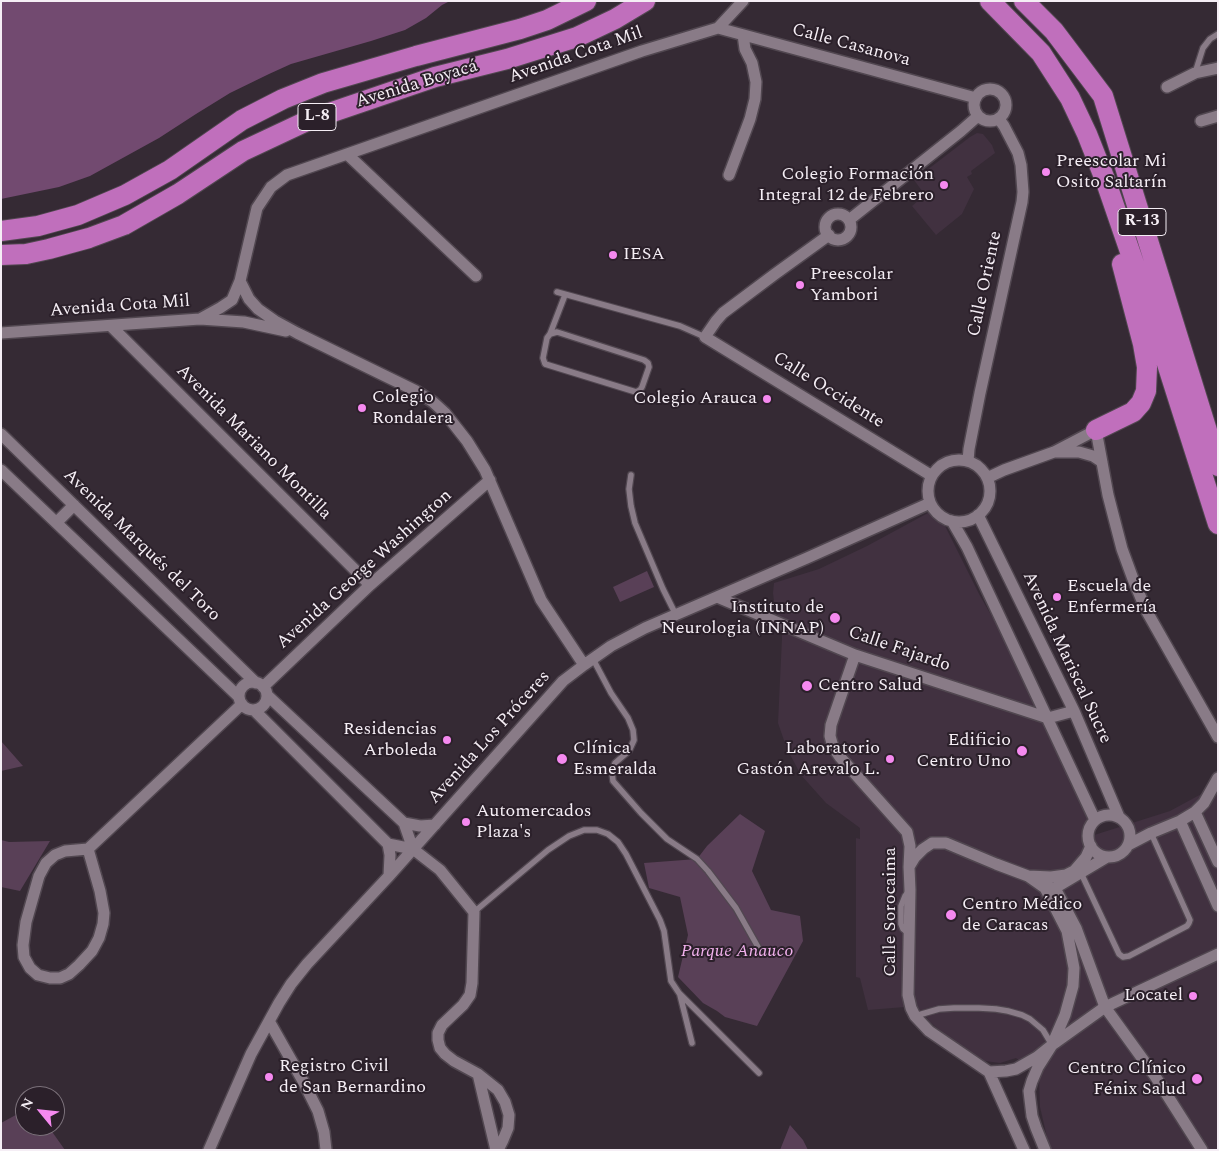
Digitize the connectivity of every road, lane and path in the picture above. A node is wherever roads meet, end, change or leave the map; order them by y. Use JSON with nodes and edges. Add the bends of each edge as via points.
{"nodes":[{"id":1,"x":586,"y":1,"type":"edge"},
{"id":2,"x":646,"y":1,"type":"edge"},
{"id":3,"x":743,"y":1,"type":"edge"},
{"id":4,"x":990,"y":1,"type":"edge"},
{"id":5,"x":1024,"y":1,"type":"edge"},
{"id":6,"x":718,"y":28,"type":"junction"},
{"id":7,"x":1218,"y":34,"type":"edge"},
{"id":8,"x":743,"y":35,"type":"junction"},
{"id":9,"x":1218,"y":68,"type":"edge"},
{"id":10,"x":1194,"y":74,"type":"junction"},
{"id":11,"x":1167,"y":87,"type":"dead end"},
{"id":12,"x":976,"y":98,"type":"junction"},
{"id":13,"x":978,"y":116,"type":"junction"},
{"id":14,"x":1218,"y":116,"type":"edge"},
{"id":15,"x":999,"y":119,"type":"junction"},
{"id":16,"x":1201,"y":121,"type":"dead end"},
{"id":17,"x":347,"y":154,"type":"junction"},
{"id":18,"x":729,"y":175,"type":"dead end"},
{"id":19,"x":1106,"y":182,"type":"junction"},
{"id":20,"x":849,"y":220,"type":"junction"},
{"id":21,"x":1,"y":231,"type":"edge"},
{"id":22,"x":829,"y":235,"type":"junction"},
{"id":23,"x":1,"y":256,"type":"edge"},
{"id":24,"x":476,"y":276,"type":"dead end"},
{"id":25,"x":240,"y":281,"type":"junction"},
{"id":26,"x":556,"y":292,"type":"dead end"},
{"id":27,"x":565,"y":295,"type":"junction"},
{"id":28,"x":200,"y":319,"type":"junction"},
{"id":29,"x":111,"y":326,"type":"junction"},
{"id":30,"x":1,"y":333,"type":"edge"},
{"id":31,"x":297,"y":333,"type":"junction"},
{"id":32,"x":550,"y":334,"type":"junction"},
{"id":33,"x":705,"y":337,"type":"junction"},
{"id":34,"x":1096,"y":430,"type":"junction"},
{"id":35,"x":1,"y":434,"type":"edge"},
{"id":36,"x":1054,"y":452,"type":"junction"},
{"id":37,"x":968,"y":461,"type":"junction"},
{"id":38,"x":1102,"y":462,"type":"junction"},
{"id":39,"x":1218,"y":466,"type":"edge"},
{"id":40,"x":1,"y":470,"type":"edge"},
{"id":41,"x":631,"y":475,"type":"dead end"},
{"id":42,"x":932,"y":476,"type":"junction"},
{"id":43,"x":987,"y":478,"type":"junction"},
{"id":44,"x":490,"y":480,"type":"junction"},
{"id":45,"x":930,"y":503,"type":"junction"},
{"id":46,"x":74,"y":505,"type":"junction"},
{"id":47,"x":978,"y":515,"type":"junction"},
{"id":48,"x":952,"y":521,"type":"junction"},
{"id":49,"x":57,"y":522,"type":"junction"},
{"id":50,"x":1218,"y":524,"type":"edge"},
{"id":51,"x":370,"y":585,"type":"junction"},
{"id":52,"x":716,"y":597,"type":"junction"},
{"id":53,"x":676,"y":616,"type":"junction"},
{"id":54,"x":855,"y":655,"type":"junction"},
{"id":55,"x":588,"y":662,"type":"junction"},
{"id":56,"x":262,"y":688,"type":"junction"},
{"id":57,"x":240,"y":700,"type":"junction"},
{"id":58,"x":254,"y":710,"type":"junction"},
{"id":59,"x":1074,"y":711,"type":"junction"},
{"id":60,"x":1048,"y":718,"type":"junction"},
{"id":61,"x":1218,"y":737,"type":"edge"},
{"id":62,"x":1218,"y":778,"type":"edge"},
{"id":63,"x":1195,"y":812,"type":"junction"},
{"id":64,"x":1095,"y":820,"type":"junction"},
{"id":65,"x":1123,"y":821,"type":"junction"},
{"id":66,"x":1180,"y":821,"type":"junction"},
{"id":67,"x":404,"y":823,"type":"junction"},
{"id":68,"x":435,"y":825,"type":"junction"},
{"id":69,"x":1151,"y":833,"type":"junction"},
{"id":70,"x":388,"y":844,"type":"junction"},
{"id":71,"x":1128,"y":845,"type":"junction"},
{"id":72,"x":1091,"y":846,"type":"junction"},
{"id":73,"x":88,"y":848,"type":"junction"},
{"id":74,"x":413,"y":849,"type":"junction"},
{"id":75,"x":1107,"y":857,"type":"junction"},
{"id":76,"x":1218,"y":862,"type":"edge"},
{"id":77,"x":909,"y":867,"type":"junction"},
{"id":78,"x":1081,"y":873,"type":"junction"},
{"id":79,"x":389,"y":876,"type":"junction"},
{"id":80,"x":1028,"y":876,"type":"junction"},
{"id":81,"x":1050,"y":888,"type":"junction"},
{"id":82,"x":1218,"y":906,"type":"edge"},
{"id":83,"x":474,"y":912,"type":"junction"},
{"id":84,"x":758,"y":947,"type":"dead end"},
{"id":85,"x":1218,"y":954,"type":"edge"},
{"id":86,"x":679,"y":993,"type":"junction"},
{"id":87,"x":1105,"y":1007,"type":"junction"},
{"id":88,"x":915,"y":1016,"type":"junction"},
{"id":89,"x":269,"y":1021,"type":"junction"},
{"id":90,"x":692,"y":1043,"type":"dead end"},
{"id":91,"x":1052,"y":1045,"type":"junction"},
{"id":92,"x":989,"y":1072,"type":"junction"},
{"id":93,"x":759,"y":1073,"type":"dead end"},
{"id":94,"x":478,"y":1074,"type":"junction"},
{"id":95,"x":209,"y":1150,"type":"edge"},
{"id":96,"x":326,"y":1150,"type":"edge"},
{"id":97,"x":497,"y":1150,"type":"edge"},
{"id":98,"x":1024,"y":1150,"type":"edge"},
{"id":99,"x":1045,"y":1150,"type":"edge"},
{"id":100,"x":1202,"y":1150,"type":"edge"}],
"edges":[{"from":1,"to":21,"type":"highway","name":"Avenida Boyacá","number":"L-8","via":[[520,29],[323,83],[242,120],[170,170],[125,195],[78,215],[38,226]]},
{"from":2,"to":23,"type":"highway","name":"Avenida Boyacá","number":"L-8","via":[[577,36],[507,59],[435,77],[309,120],[243,151],[124,225],[49,249]]},
{"from":3,"to":6,"type":"street"},
{"from":4,"to":19,"type":"highway","number":"R-13","via":[[1041,53],[1070,98]]},
{"from":5,"to":39,"type":"highway","number":"R-13","via":[[1054,31],[1103,96]]},
{"from":6,"to":8,"type":"street","name":"Calle Casanova"},
{"from":6,"to":17,"type":"street","name":"Avenida Cota Mil","via":[[642,51]]},
{"from":7,"to":10,"type":"lane","via":[[1203,48]]},
{"from":8,"to":12,"type":"street","name":"Calle Casanova"},
{"from":8,"to":18,"type":"street","via":[[756,82],[755,99]]},
{"from":9,"to":10,"type":"street"},
{"from":10,"to":11,"type":"street"},
{"from":12,"to":13,"type":"street","via":[[974,109]]},
{"from":12,"to":15,"type":"street","via":[[988,89],[1002,93],[1007,107]]},
{"from":13,"to":15,"type":"street","via":[[989,122]]},
{"from":13,"to":20,"type":"street"},
{"from":14,"to":16,"type":"street"},
{"from":15,"to":37,"type":"street","name":"Calle Oriente","via":[[1018,153],[1023,192]]},
{"from":17,"to":24,"type":"street"},
{"from":17,"to":25,"type":"street","name":"Avenida Cota Mil","via":[[287,175],[270,187],[257,208]]},
{"from":19,"to":34,"type":"highway","via":[[1106,206],[1143,344],[1147,378],[1146,391],[1133,412]]},
{"from":19,"to":50,"type":"highway","number":"R-13"},
{"from":20,"to":22,"type":"street","via":[[851,230],[845,237],[838,239]]},
{"from":20,"to":22,"type":"street","via":[[840,214],[831,216],[826,222]]},
{"from":22,"to":33,"type":"street","via":[[723,313]]},
{"from":25,"to":28,"type":"street","name":"Avenida Cota Mil","via":[[232,300]]},
{"from":25,"to":31,"type":"street","via":[[248,299],[258,309]]},
{"from":26,"to":27,"type":"lane"},
{"from":27,"to":32,"type":"lane"},
{"from":27,"to":33,"type":"lane","via":[[680,326]]},
{"from":28,"to":29,"type":"street","name":"Avenida Cota Mil"},
{"from":28,"to":31,"type":"street","via":[[244,322]]},
{"from":29,"to":30,"type":"street","name":"Avenida Cota Mil"},
{"from":29,"to":51,"type":"street","name":"Avenida Mariano Montilla"},
{"from":31,"to":44,"type":"street","via":[[433,402],[467,440]]},
{"from":32,"to":32,"type":"lane","via":[[557,332],[644,360],[648,367],[642,387],[636,392],[545,364],[543,352]]},
{"from":33,"to":42,"type":"street","name":"Calle Occidente"},
{"from":34,"to":36,"type":"street"},
{"from":34,"to":38,"type":"street"},
{"from":35,"to":46,"type":"street","name":"Avenida Marqués del Toro"},
{"from":36,"to":38,"type":"street","via":[[1079,452]]},
{"from":36,"to":43,"type":"street"},
{"from":37,"to":42,"type":"street","via":[[951,460]]},
{"from":37,"to":43,"type":"street","via":[[983,470]]},
{"from":38,"to":61,"type":"street","via":[[1132,579],[1146,610]]},
{"from":40,"to":49,"type":"street"},
{"from":41,"to":53,"type":"lane","via":[[629,489],[635,523]]},
{"from":42,"to":45,"type":"street","via":[[928,484]]},
{"from":43,"to":47,"type":"street","via":[[990,494]]},
{"from":44,"to":51,"type":"street","name":"Avenida George Washington"},
{"from":44,"to":55,"type":"street","via":[[541,600]]},
{"from":45,"to":48,"type":"street","via":[[939,515]]},
{"from":45,"to":52,"type":"street","name":"Avenida Los Próceres"},
{"from":46,"to":49,"type":"street"},
{"from":46,"to":56,"type":"street","name":"Avenida Marqués del Toro"},
{"from":47,"to":48,"type":"street","via":[[966,521]]},
{"from":47,"to":59,"type":"street","name":"Avenida Mariscal Sucre"},
{"from":48,"to":60,"type":"street"},
{"from":49,"to":57,"type":"street"},
{"from":51,"to":56,"type":"street","name":"Avenida George Washington"},
{"from":52,"to":53,"type":"street","name":"Avenida Los Próceres"},
{"from":52,"to":54,"type":"street","name":"Calle Fajardo"},
{"from":53,"to":55,"type":"street","name":"Avenida Los Próceres","via":[[645,628]]},
{"from":54,"to":60,"type":"street","name":"Calle Fajardo"},
{"from":54,"to":77,"type":"street","name":"Calle Sorocaima","via":[[831,725],[831,741],[840,757],[907,832]]},
{"from":55,"to":68,"type":"street","name":"Avenida Los Próceres","via":[[563,682]]},
{"from":55,"to":84,"type":"lane","via":[[633,730],[634,740],[629,751],[615,762],[613,780],[667,839],[697,859],[708,871],[736,908]]},
{"from":56,"to":57,"type":"street","via":[[252,683],[244,686]]},
{"from":56,"to":58,"type":"street","via":[[266,699],[262,707]]},
{"from":56,"to":67,"type":"street","name":"Avenida Marqués del Toro"},
{"from":57,"to":58,"type":"street","via":[[247,709]]},
{"from":57,"to":73,"type":"street"},
{"from":58,"to":70,"type":"street"},
{"from":59,"to":60,"type":"street"},
{"from":59,"to":65,"type":"street","name":"Avenida Mariscal Sucre"},
{"from":60,"to":64,"type":"street"},
{"from":62,"to":63,"type":"street"},
{"from":63,"to":66,"type":"street"},
{"from":63,"to":76,"type":"street"},
{"from":64,"to":65,"type":"street","via":[[1107,814]]},
{"from":64,"to":72,"type":"street","via":[[1088,835]]},
{"from":65,"to":69,"type":"street"},
{"from":65,"to":71,"type":"street","via":[[1130,831]]},
{"from":66,"to":69,"type":"street"},
{"from":66,"to":82,"type":"street"},
{"from":67,"to":68,"type":"street"},
{"from":67,"to":74,"type":"street","name":"Avenida Marqués del Toro"},
{"from":68,"to":74,"type":"street","name":"Avenida Los Próceres"},
{"from":69,"to":71,"type":"street"},
{"from":69,"to":78,"type":"lane","via":[[1190,920],[1187,926],[1123,957]]},
{"from":70,"to":74,"type":"street"},
{"from":70,"to":79,"type":"street"},
{"from":71,"to":75,"type":"street","via":[[1120,854]]},
{"from":72,"to":75,"type":"street"},
{"from":72,"to":80,"type":"street","via":[[1074,871],[1066,875]]},
{"from":73,"to":73,"type":"street","via":[[55,855],[39,876],[23,945],[24,958],[38,975],[60,978],[69,974],[92,951],[99,938],[104,913]]},
{"from":74,"to":79,"type":"street","name":"Avenida Los Próceres"},
{"from":74,"to":83,"type":"street","via":[[440,870]]},
{"from":75,"to":78,"type":"street"},
{"from":77,"to":80,"type":"street","via":[[923,849],[940,843]]},
{"from":77,"to":88,"type":"street","name":"Calle Sorocaima","via":[[908,995]]},
{"from":78,"to":81,"type":"street"},
{"from":79,"to":89,"type":"street","name":"Avenida Los Próceres","via":[[307,964]]},
{"from":80,"to":81,"type":"street"},
{"from":81,"to":87,"type":"street","via":[[1076,928]]},
{"from":81,"to":91,"type":"street","via":[[1067,931],[1074,968],[1070,1000]]},
{"from":83,"to":86,"type":"lane","via":[[569,836],[584,830],[608,834],[626,854],[660,920],[670,981]]},
{"from":83,"to":94,"type":"street","via":[[470,995],[442,1024],[438,1040],[445,1054]]},
{"from":85,"to":87,"type":"street"},
{"from":86,"to":90,"type":"lane"},
{"from":86,"to":93,"type":"lane"},
{"from":87,"to":91,"type":"street"},
{"from":87,"to":100,"type":"street","via":[[1156,1076]]},
{"from":88,"to":91,"type":"lane","via":[[954,1008],[1008,1011],[1030,1019],[1043,1030]]},
{"from":88,"to":92,"type":"street","name":"Calle Sorocaima","via":[[929,1031]]},
{"from":89,"to":95,"type":"street","name":"Avenida Los Próceres"},
{"from":89,"to":96,"type":"street","via":[[318,1111]]},
{"from":91,"to":92,"type":"street","via":[[1016,1069]]},
{"from":91,"to":99,"type":"street","via":[[1038,1067],[1029,1091],[1032,1116]]},
{"from":92,"to":98,"type":"street"},
{"from":94,"to":97,"type":"street"},
{"from":94,"to":97,"type":"street","via":[[498,1090],[505,1102],[508,1128]]}]}
